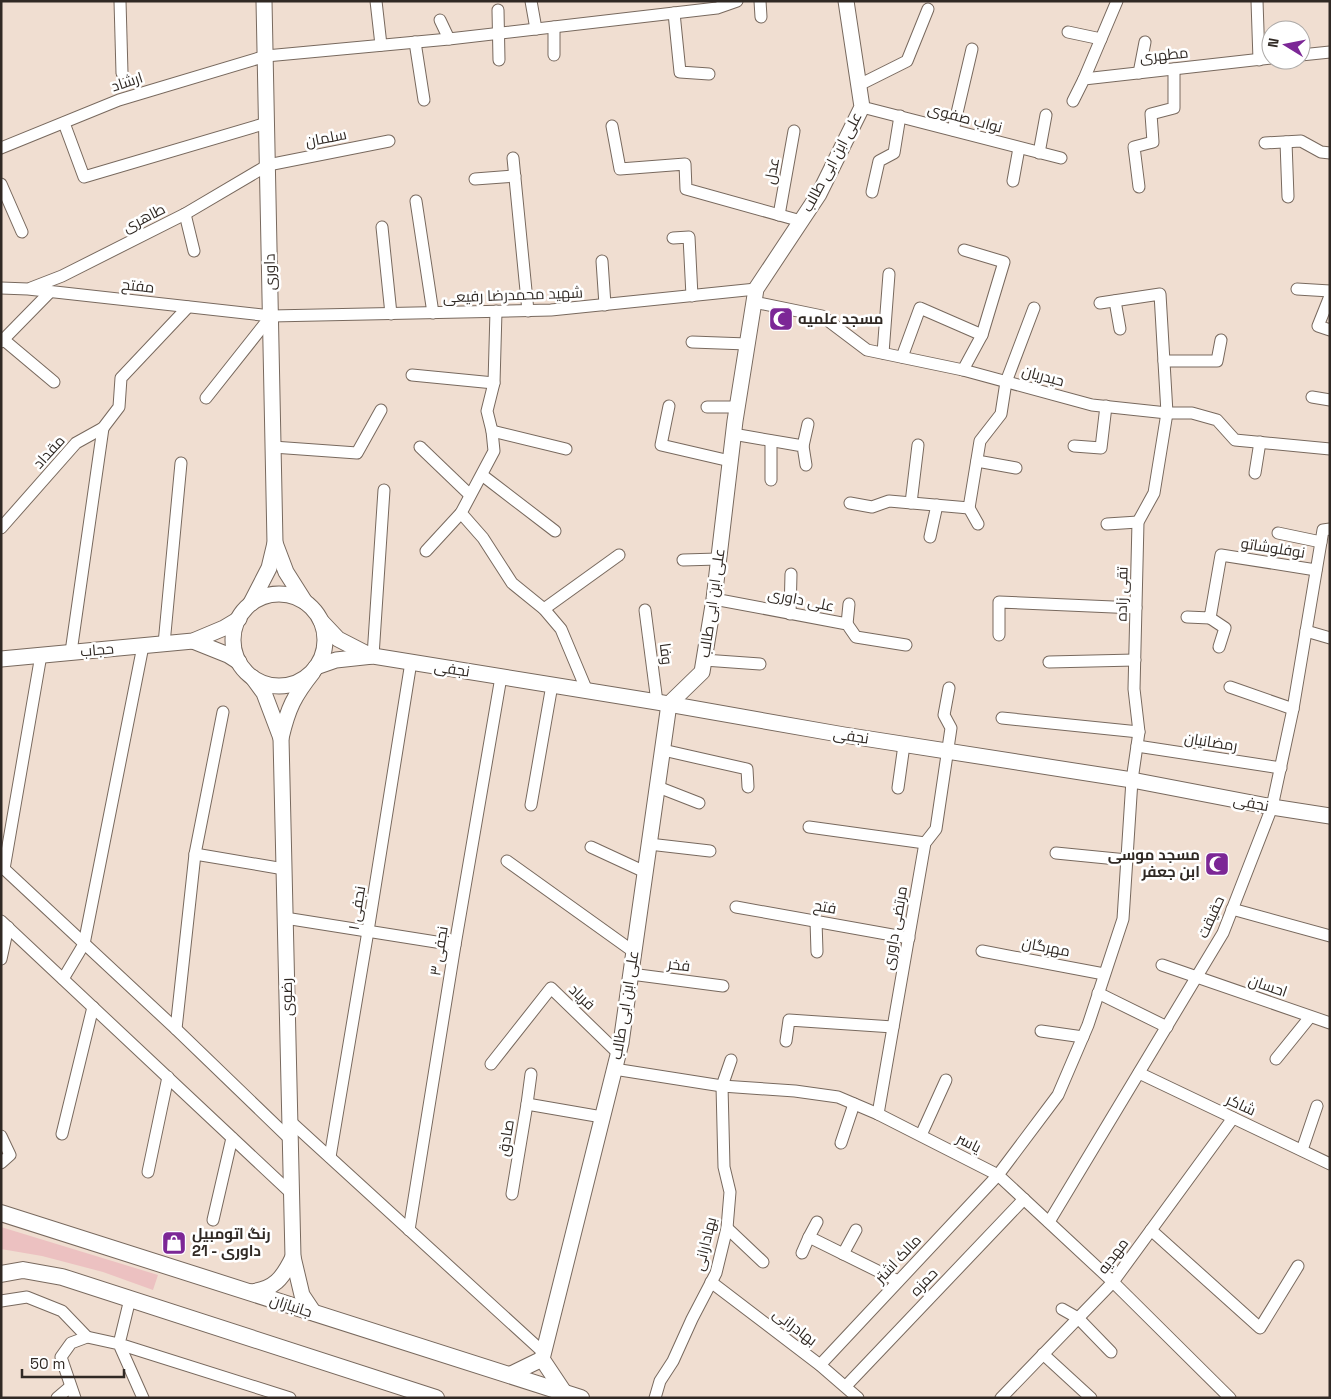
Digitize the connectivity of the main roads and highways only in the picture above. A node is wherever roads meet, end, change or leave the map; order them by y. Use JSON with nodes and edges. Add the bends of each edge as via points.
{"nodes":[{"id":1,"x":1,"y":1213,"type":"edge"},
{"id":2,"x":1,"y":1274,"type":"edge"},
{"id":3,"x":436,"y":1398,"type":"edge"},
{"id":4,"x":581,"y":1398,"type":"edge"}],
"edges":[{"from":1,"to":4,"type":"main road","name":"جانبازان"},
{"from":2,"to":3,"type":"main road","via":[[23,1270],[62,1277]]}]}
